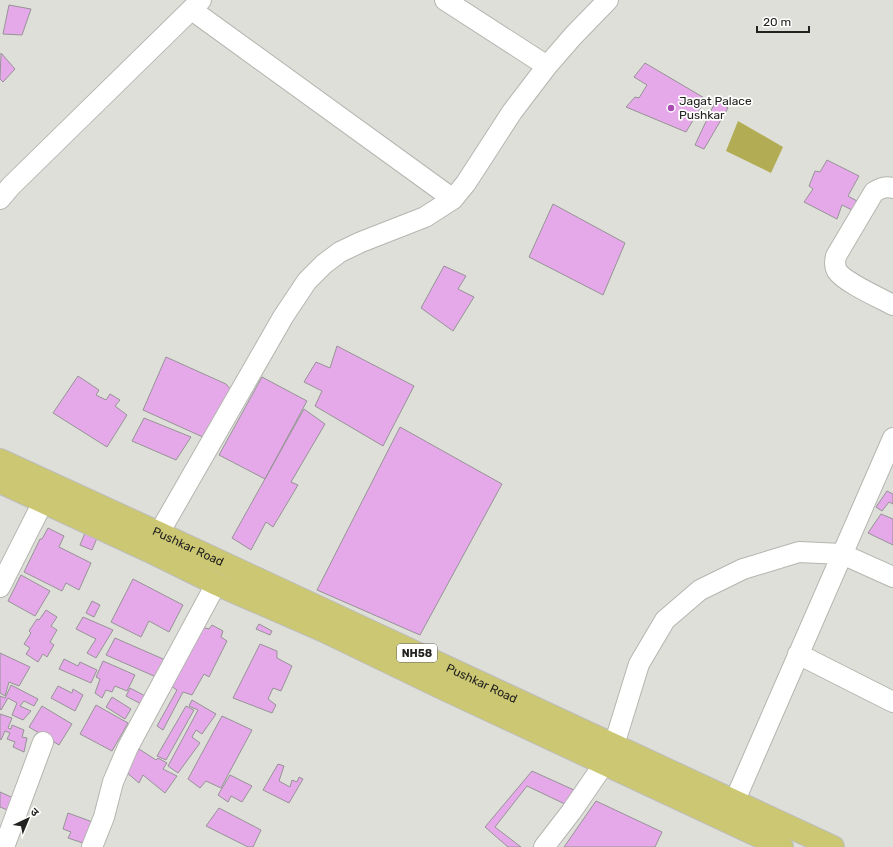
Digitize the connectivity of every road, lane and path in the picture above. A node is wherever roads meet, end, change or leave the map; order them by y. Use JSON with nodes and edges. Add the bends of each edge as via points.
{"nodes":[{"id":1,"x":445,"y":0,"type":"edge"},
{"id":2,"x":608,"y":0,"type":"edge"},
{"id":3,"x":196,"y":5,"type":"edge"},
{"id":4,"x":547,"y":66,"type":"junction"},
{"id":5,"x":893,"y":188,"type":"edge"},
{"id":6,"x":0,"y":199,"type":"edge"},
{"id":7,"x":453,"y":199,"type":"junction"},
{"id":8,"x":893,"y":305,"type":"edge"},
{"id":9,"x":893,"y":438,"type":"edge"},
{"id":10,"x":0,"y":460,"type":"edge"},
{"id":11,"x":0,"y":482,"type":"edge"},
{"id":12,"x":43,"y":502,"type":"junction"},
{"id":13,"x":159,"y":533,"type":"junction"},
{"id":14,"x":149,"y":551,"type":"junction"},
{"id":15,"x":842,"y":554,"type":"junction"},
{"id":16,"x":893,"y":577,"type":"edge"},
{"id":17,"x":216,"y":584,"type":"junction"},
{"id":18,"x":0,"y":587,"type":"edge"},
{"id":19,"x":798,"y":654,"type":"junction"},
{"id":20,"x":893,"y":702,"type":"edge"},
{"id":21,"x":44,"y":742,"type":"dead end"},
{"id":22,"x":614,"y":745,"type":"junction"},
{"id":23,"x":604,"y":764,"type":"junction"},
{"id":24,"x":730,"y":811,"type":"junction"},
{"id":25,"x":4,"y":847,"type":"edge"},
{"id":26,"x":92,"y":847,"type":"edge"},
{"id":27,"x":544,"y":847,"type":"edge"},
{"id":28,"x":782,"y":847,"type":"edge"},
{"id":29,"x":832,"y":847,"type":"edge"}],
"edges":[{"from":1,"to":4,"type":"street"},
{"from":2,"to":4,"type":"street"},
{"from":3,"to":6,"type":"street"},
{"from":3,"to":7,"type":"street"},
{"from":4,"to":7,"type":"street","via":[[512,112]]},
{"from":5,"to":8,"type":"street","via":[[881,188],[874,192],[836,256],[834,264],[847,281]]},
{"from":7,"to":13,"type":"street","via":[[425,217],[340,252],[307,280],[283,317]]},
{"from":9,"to":15,"type":"street"},
{"from":10,"to":13,"type":"highway","name":"Pushkar Road","number":"NH58"},
{"from":11,"to":12,"type":"highway","name":"Pushkar Road","number":"NH58"},
{"from":12,"to":14,"type":"highway","name":"Pushkar Road","number":"NH58"},
{"from":12,"to":18,"type":"street"},
{"from":13,"to":14,"type":"street"},
{"from":13,"to":22,"type":"highway","name":"Pushkar Road","number":"NH58"},
{"from":14,"to":17,"type":"highway","name":"Pushkar Road","number":"NH58"},
{"from":15,"to":16,"type":"street"},
{"from":15,"to":19,"type":"street"},
{"from":15,"to":22,"type":"street","via":[[799,552],[743,569],[700,590],[665,620],[639,664]]},
{"from":17,"to":23,"type":"highway","name":"Pushkar Road","number":"NH58","via":[[324,631]]},
{"from":17,"to":26,"type":"street","via":[[128,747],[113,782],[104,817]]},
{"from":19,"to":20,"type":"street"},
{"from":19,"to":24,"type":"street"},
{"from":21,"to":25,"type":"street"},
{"from":22,"to":24,"type":"highway","name":"Pushkar Road","number":"NH58"},
{"from":23,"to":24,"type":"highway","name":"Pushkar Road","number":"NH58"},
{"from":23,"to":27,"type":"street"},
{"from":24,"to":28,"type":"highway","name":"Pushkar Road","number":"NH58"},
{"from":24,"to":29,"type":"highway","name":"Pushkar Road","number":"NH58"}]}
